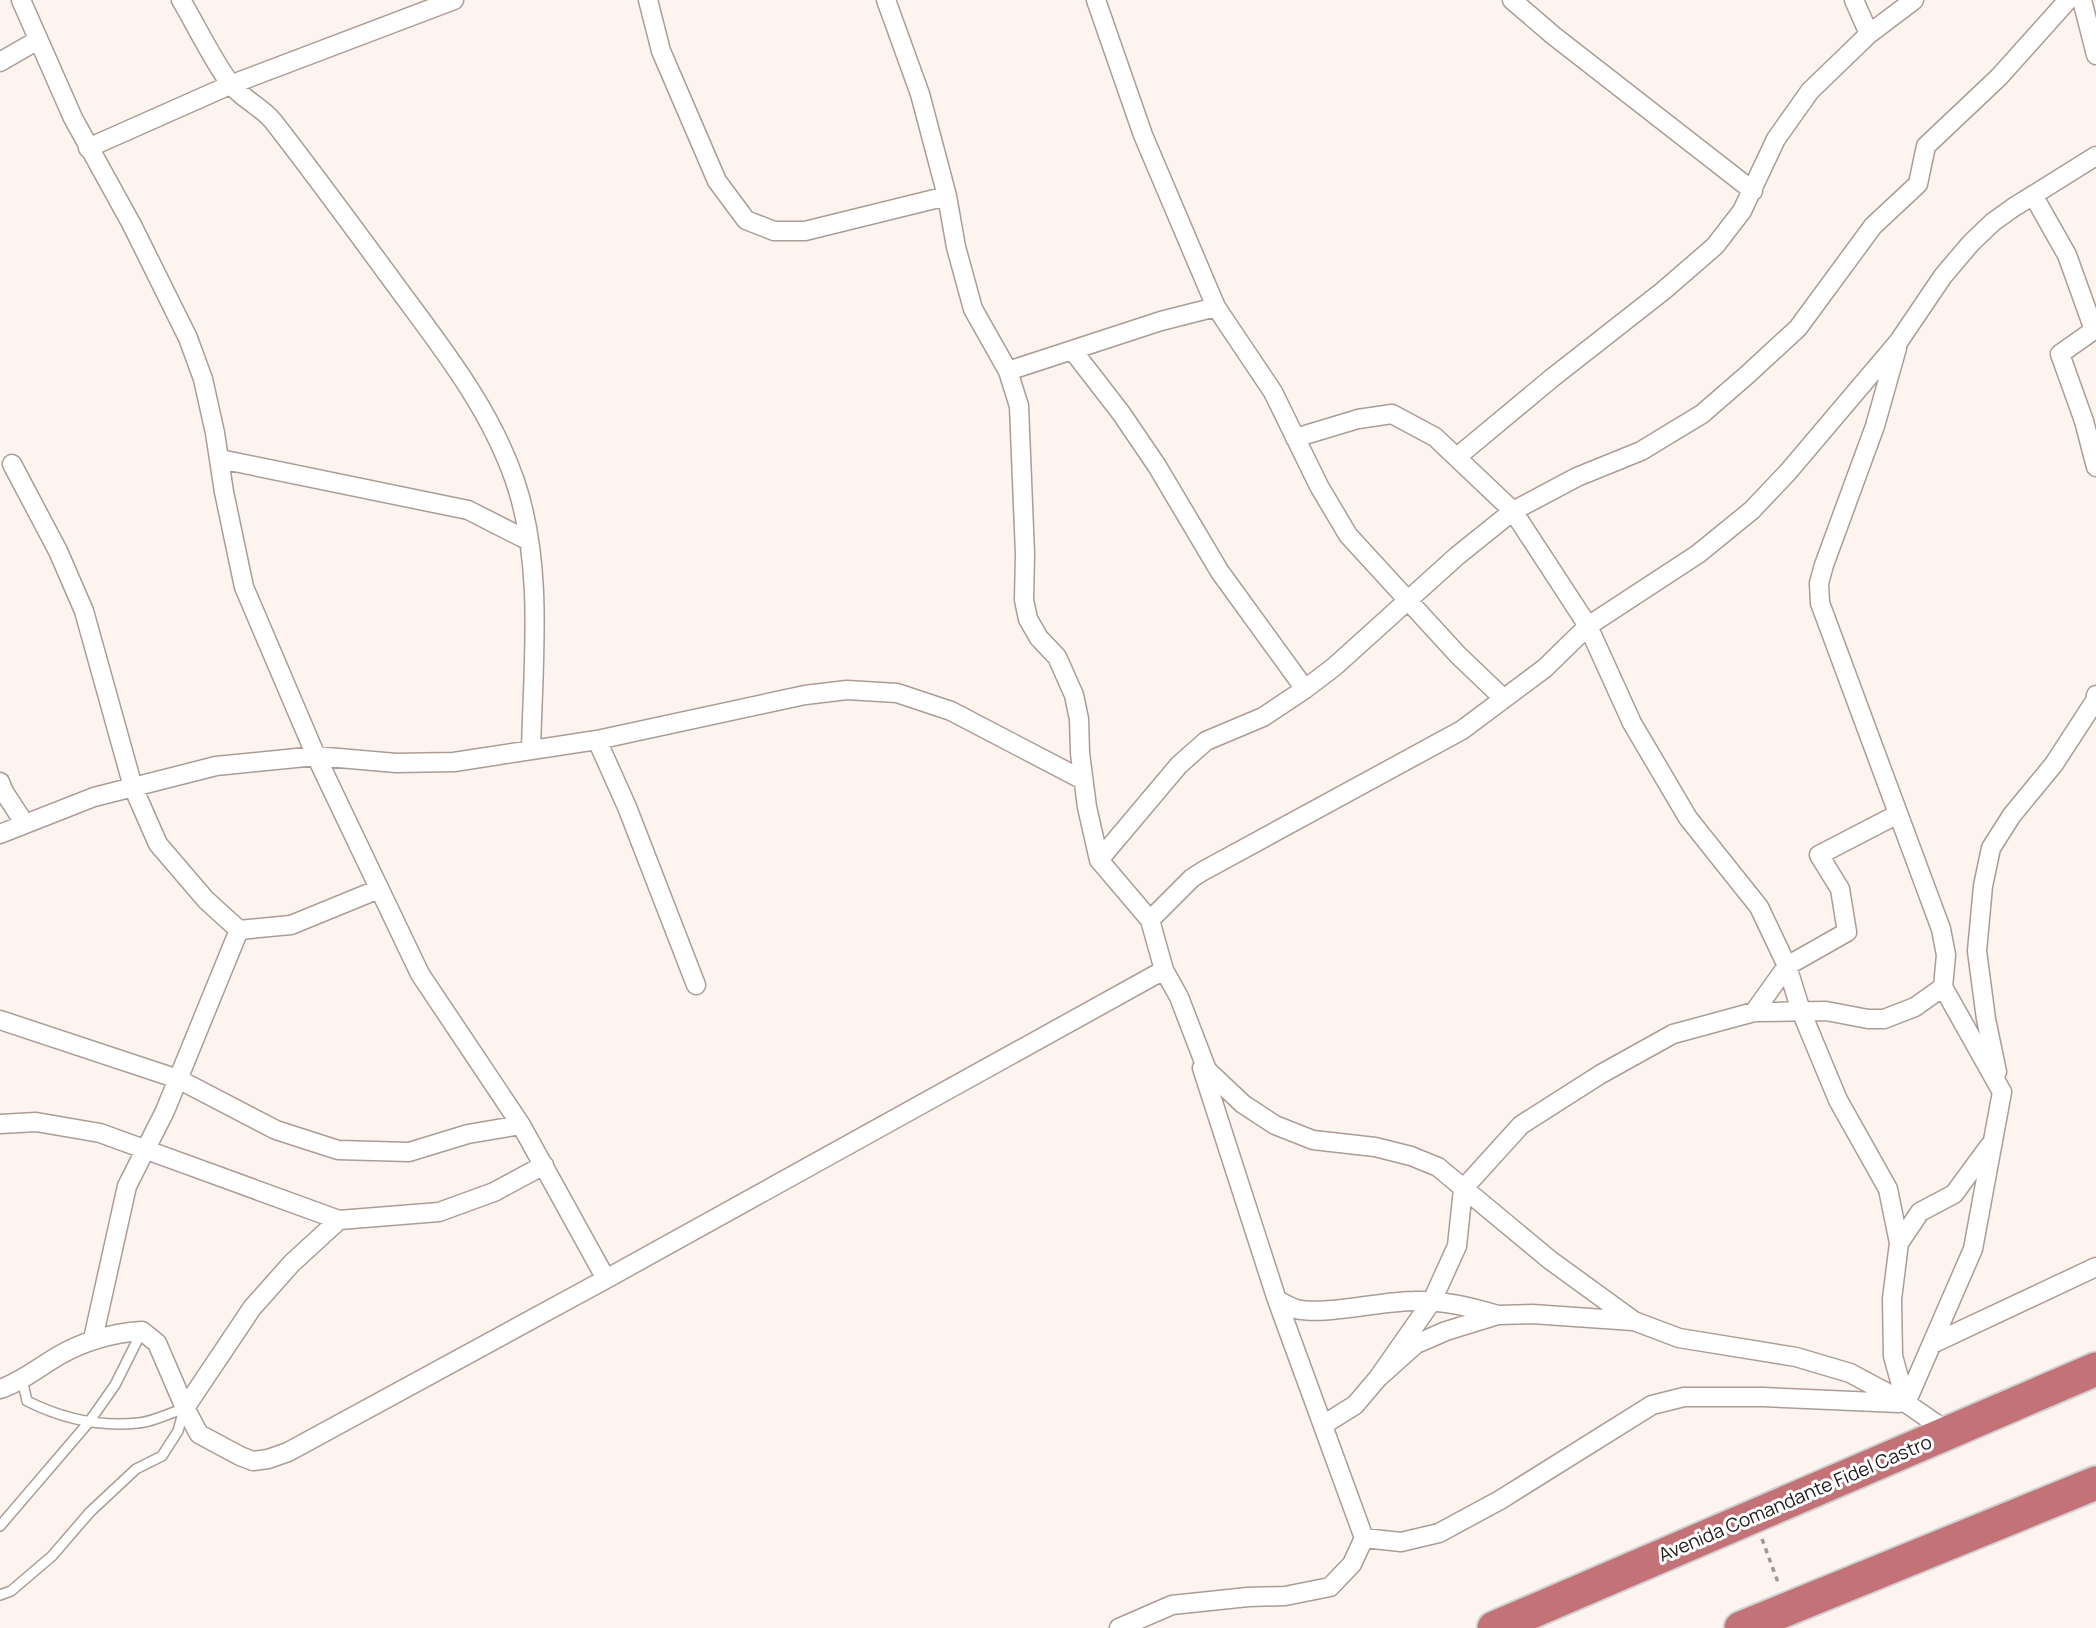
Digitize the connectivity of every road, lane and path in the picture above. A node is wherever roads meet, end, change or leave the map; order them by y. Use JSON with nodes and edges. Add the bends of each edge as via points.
{"nodes":[{"id":1,"x":21,"y":0,"type":"edge"},
{"id":2,"x":181,"y":0,"type":"edge"},
{"id":3,"x":454,"y":0,"type":"edge"},
{"id":4,"x":648,"y":0,"type":"edge"},
{"id":5,"x":886,"y":0,"type":"edge"},
{"id":6,"x":1096,"y":0,"type":"edge"},
{"id":7,"x":1511,"y":0,"type":"edge"},
{"id":8,"x":1854,"y":0,"type":"edge"},
{"id":9,"x":1914,"y":0,"type":"edge"},
{"id":10,"x":2068,"y":0,"type":"edge"},
{"id":11,"x":2082,"y":0,"type":"edge"},
{"id":12,"x":1869,"y":34,"type":"junction"},
{"id":13,"x":38,"y":40,"type":"junction"},
{"id":14,"x":2096,"y":55,"type":"edge"},
{"id":15,"x":0,"y":62,"type":"edge"},
{"id":16,"x":230,"y":85,"type":"junction"},
{"id":17,"x":89,"y":148,"type":"junction"},
{"id":18,"x":2096,"y":156,"type":"edge"},
{"id":19,"x":1753,"y":191,"type":"junction"},
{"id":20,"x":2034,"y":195,"type":"junction"},
{"id":21,"x":947,"y":196,"type":"junction"},
{"id":22,"x":1216,"y":307,"type":"junction"},
{"id":23,"x":1899,"y":341,"type":"junction"},
{"id":24,"x":1073,"y":351,"type":"junction"},
{"id":25,"x":1008,"y":371,"type":"junction"},
{"id":26,"x":1295,"y":438,"type":"junction"},
{"id":27,"x":1457,"y":457,"type":"junction"},
{"id":28,"x":220,"y":459,"type":"junction"},
{"id":29,"x":12,"y":464,"type":"dead end"},
{"id":30,"x":2096,"y":467,"type":"edge"},
{"id":31,"x":1513,"y":511,"type":"junction"},
{"id":32,"x":529,"y":541,"type":"junction"},
{"id":33,"x":1409,"y":599,"type":"junction"},
{"id":34,"x":1588,"y":626,"type":"junction"},
{"id":35,"x":1305,"y":689,"type":"junction"},
{"id":36,"x":2096,"y":695,"type":"edge"},
{"id":37,"x":1504,"y":698,"type":"junction"},
{"id":38,"x":597,"y":740,"type":"junction"},
{"id":39,"x":531,"y":750,"type":"junction"},
{"id":40,"x":316,"y":756,"type":"junction"},
{"id":41,"x":1083,"y":780,"type":"junction"},
{"id":42,"x":0,"y":782,"type":"edge"},
{"id":43,"x":133,"y":788,"type":"junction"},
{"id":44,"x":1898,"y":814,"type":"junction"},
{"id":45,"x":25,"y":824,"type":"junction"},
{"id":46,"x":0,"y":834,"type":"edge"},
{"id":47,"x":1099,"y":860,"type":"junction"},
{"id":48,"x":379,"y":889,"type":"junction"},
{"id":49,"x":1150,"y":920,"type":"junction"},
{"id":50,"x":239,"y":930,"type":"junction"},
{"id":51,"x":1787,"y":966,"type":"junction"},
{"id":52,"x":1164,"y":970,"type":"junction"},
{"id":53,"x":696,"y":985,"type":"dead end"},
{"id":54,"x":1943,"y":987,"type":"junction"},
{"id":55,"x":1179,"y":997,"type":"junction"},
{"id":56,"x":1801,"y":1011,"type":"junction"},
{"id":57,"x":1754,"y":1012,"type":"junction"},
{"id":58,"x":0,"y":1020,"type":"edge"},
{"id":59,"x":178,"y":1079,"type":"junction"},
{"id":60,"x":2002,"y":1092,"type":"junction"},
{"id":61,"x":0,"y":1124,"type":"edge"},
{"id":62,"x":522,"y":1125,"type":"junction"},
{"id":63,"x":1993,"y":1141,"type":"junction"},
{"id":64,"x":146,"y":1149,"type":"junction"},
{"id":65,"x":544,"y":1166,"type":"junction"},
{"id":66,"x":1462,"y":1189,"type":"junction"},
{"id":67,"x":339,"y":1220,"type":"junction"},
{"id":68,"x":1899,"y":1243,"type":"junction"},
{"id":69,"x":2096,"y":1268,"type":"edge"},
{"id":70,"x":606,"y":1279,"type":"junction"},
{"id":71,"x":1277,"y":1300,"type":"junction"},
{"id":72,"x":1432,"y":1301,"type":"junction"},
{"id":73,"x":1498,"y":1315,"type":"junction"},
{"id":74,"x":1634,"y":1321,"type":"junction"},
{"id":75,"x":142,"y":1331,"type":"junction"},
{"id":76,"x":93,"y":1339,"type":"junction"},
{"id":77,"x":1932,"y":1345,"type":"junction"},
{"id":78,"x":2096,"y":1369,"type":"edge"},
{"id":79,"x":1378,"y":1378,"type":"junction"},
{"id":80,"x":22,"y":1379,"type":"junction"},
{"id":81,"x":0,"y":1389,"type":"edge"},
{"id":82,"x":1906,"y":1403,"type":"junction"},
{"id":83,"x":185,"y":1408,"type":"junction"},
{"id":84,"x":89,"y":1422,"type":"junction"},
{"id":85,"x":1322,"y":1425,"type":"junction"},
{"id":86,"x":1948,"y":1432,"type":"junction"},
{"id":87,"x":2096,"y":1483,"type":"edge"},
{"id":88,"x":0,"y":1526,"type":"edge"},
{"id":89,"x":1762,"y":1537,"type":"dead end"},
{"id":90,"x":1364,"y":1538,"type":"junction"},
{"id":91,"x":1780,"y":1589,"type":"dead end"},
{"id":92,"x":0,"y":1595,"type":"edge"},
{"id":93,"x":1119,"y":1628,"type":"edge"},
{"id":94,"x":1494,"y":1628,"type":"edge"},
{"id":95,"x":1741,"y":1628,"type":"edge"}],
"edges":[{"from":1,"to":13,"type":"street"},
{"from":2,"to":16,"type":"street"},
{"from":3,"to":16,"type":"street"},
{"from":4,"to":21,"type":"street","via":[[661,51],[717,181],[746,220],[774,231],[806,231]]},
{"from":5,"to":21,"type":"street","via":[[920,94]]},
{"from":6,"to":22,"type":"street","via":[[1143,135]]},
{"from":7,"to":19,"type":"street"},
{"from":8,"to":12,"type":"street"},
{"from":9,"to":12,"type":"street"},
{"from":10,"to":31,"type":"street","via":[[1999,77],[1926,146],[1918,184],[1873,226],[1798,328],[1747,375],[1702,414],[1641,451],[1577,477]]},
{"from":11,"to":14,"type":"street"},
{"from":12,"to":19,"type":"street","via":[[1794,111]]},
{"from":13,"to":15,"type":"street"},
{"from":13,"to":17,"type":"street"},
{"from":16,"to":17,"type":"street"},
{"from":16,"to":32,"type":"street","via":[[270,117],[470,387],[515,482]]},
{"from":17,"to":28,"type":"street","via":[[188,338],[203,379]]},
{"from":18,"to":20,"type":"street"},
{"from":19,"to":27,"type":"street","via":[[1714,246]]},
{"from":20,"to":23,"type":"street","via":[[1971,243]]},
{"from":20,"to":30,"type":"street","via":[[2067,255],[2094,330],[2060,354]]},
{"from":21,"to":25,"type":"street","via":[[973,309]]},
{"from":22,"to":24,"type":"street"},
{"from":22,"to":26,"type":"street","via":[[1273,392]]},
{"from":23,"to":34,"type":"street","via":[[1752,510],[1698,554]]},
{"from":23,"to":44,"type":"street","via":[[1875,426],[1819,583],[1820,603]]},
{"from":24,"to":25,"type":"street"},
{"from":24,"to":35,"type":"street","via":[[1121,413],[1220,572]]},
{"from":25,"to":41,"type":"street","via":[[1019,406],[1028,619],[1057,657],[1074,695]]},
{"from":26,"to":27,"type":"street","via":[[1392,414],[1435,437]]},
{"from":26,"to":33,"type":"street","via":[[1348,535]]},
{"from":27,"to":31,"type":"street"},
{"from":28,"to":32,"type":"street","via":[[468,510]]},
{"from":28,"to":40,"type":"street","via":[[244,587]]},
{"from":29,"to":43,"type":"street","via":[[84,611]]},
{"from":31,"to":33,"type":"street"},
{"from":31,"to":34,"type":"street"},
{"from":32,"to":39,"type":"street","via":[[534,593]]},
{"from":33,"to":35,"type":"street"},
{"from":33,"to":37,"type":"street"},
{"from":34,"to":37,"type":"street","via":[[1545,668]]},
{"from":34,"to":51,"type":"street","via":[[1632,723],[1681,806],[1759,907]]},
{"from":35,"to":47,"type":"street","via":[[1263,717],[1206,741],[1179,765]]},
{"from":36,"to":60,"type":"street","via":[[2054,764],[1991,848],[1977,951]]},
{"from":37,"to":49,"type":"street","via":[[1462,730],[1203,871]]},
{"from":38,"to":39,"type":"street"},
{"from":38,"to":41,"type":"street","via":[[805,695],[869,690],[897,693],[951,711]]},
{"from":38,"to":53,"type":"street"},
{"from":39,"to":40,"type":"street","via":[[443,762]]},
{"from":40,"to":43,"type":"street","via":[[216,766]]},
{"from":40,"to":48,"type":"street"},
{"from":41,"to":47,"type":"street"},
{"from":42,"to":45,"type":"street"},
{"from":43,"to":45,"type":"street","via":[[94,797]]},
{"from":43,"to":50,"type":"street","via":[[158,844]]},
{"from":44,"to":51,"type":"street","via":[[1819,855],[1840,889],[1847,932]]},
{"from":44,"to":54,"type":"street","via":[[1941,929],[1946,955]]},
{"from":45,"to":46,"type":"street"},
{"from":47,"to":49,"type":"street"},
{"from":48,"to":50,"type":"street","via":[[291,925]]},
{"from":48,"to":62,"type":"street","via":[[420,974]]},
{"from":49,"to":52,"type":"street"},
{"from":50,"to":59,"type":"street"},
{"from":51,"to":56,"type":"street"},
{"from":51,"to":57,"type":"street"},
{"from":52,"to":55,"type":"street"},
{"from":52,"to":70,"type":"street"},
{"from":54,"to":56,"type":"street","via":[[1915,1007],[1884,1019]]},
{"from":54,"to":60,"type":"street"},
{"from":55,"to":66,"type":"street","via":[[1207,1070],[1243,1104],[1275,1125],[1313,1140],[1411,1156],[1438,1167]]},
{"from":55,"to":71,"type":"street"},
{"from":56,"to":57,"type":"street"},
{"from":56,"to":68,"type":"street","via":[[1838,1100],[1888,1189]]},
{"from":57,"to":66,"type":"street","via":[[1673,1034],[1601,1074],[1521,1125]]},
{"from":58,"to":59,"type":"street"},
{"from":59,"to":62,"type":"street","via":[[276,1130],[338,1150],[409,1152],[468,1134]]},
{"from":59,"to":64,"type":"street"},
{"from":60,"to":63,"type":"street"},
{"from":61,"to":64,"type":"street","via":[[36,1122],[100,1133]]},
{"from":62,"to":65,"type":"street"},
{"from":63,"to":68,"type":"street","via":[[1954,1194],[1920,1212]]},
{"from":63,"to":77,"type":"street","via":[[1973,1249]]},
{"from":64,"to":67,"type":"street"},
{"from":64,"to":76,"type":"street","via":[[127,1186]]},
{"from":65,"to":67,"type":"street","via":[[494,1192],[439,1212]]},
{"from":65,"to":70,"type":"street"},
{"from":66,"to":72,"type":"street","via":[[1457,1246]]},
{"from":66,"to":74,"type":"street"},
{"from":67,"to":83,"type":"street","via":[[252,1308]]},
{"from":68,"to":82,"type":"street","via":[[1892,1299],[1893,1356]]},
{"from":69,"to":77,"type":"street"},
{"from":70,"to":83,"type":"street","via":[[268,1459],[253,1461],[200,1434]]},
{"from":71,"to":72,"type":"street","via":[[1313,1311]]},
{"from":71,"to":85,"type":"street"},
{"from":72,"to":73,"type":"street"},
{"from":72,"to":79,"type":"street"},
{"from":73,"to":74,"type":"street"},
{"from":73,"to":79,"type":"street","via":[[1416,1344]]},
{"from":74,"to":82,"type":"street","via":[[1679,1338],[1796,1357],[1850,1373]]},
{"from":75,"to":76,"type":"street"},
{"from":75,"to":83,"type":"street","via":[[157,1343]]},
{"from":75,"to":84,"type":"lane","via":[[115,1385]]},
{"from":76,"to":80,"type":"street"},
{"from":77,"to":82,"type":"street"},
{"from":78,"to":86,"type":"highway","name":"Avenida Comandante Fidel Castro"},
{"from":79,"to":85,"type":"street","via":[[1355,1405]]},
{"from":80,"to":81,"type":"street"},
{"from":80,"to":84,"type":"lane","via":[[27,1401],[55,1415]]},
{"from":82,"to":86,"type":"street"},
{"from":82,"to":90,"type":"street","via":[[1737,1397],[1684,1397],[1662,1402],[1440,1533],[1401,1542]]},
{"from":83,"to":84,"type":"lane","via":[[140,1423]]},
{"from":83,"to":92,"type":"lane","via":[[178,1431],[162,1456],[135,1469],[52,1556]]},
{"from":84,"to":88,"type":"lane"},
{"from":85,"to":90,"type":"street"},
{"from":86,"to":94,"type":"highway","name":"Avenida Comandante Fidel Castro"},
{"from":87,"to":95,"type":"highway"},
{"from":89,"to":91,"type":"path"},
{"from":90,"to":93,"type":"street","via":[[1352,1564],[1330,1587],[1285,1596],[1172,1605]]}]}
